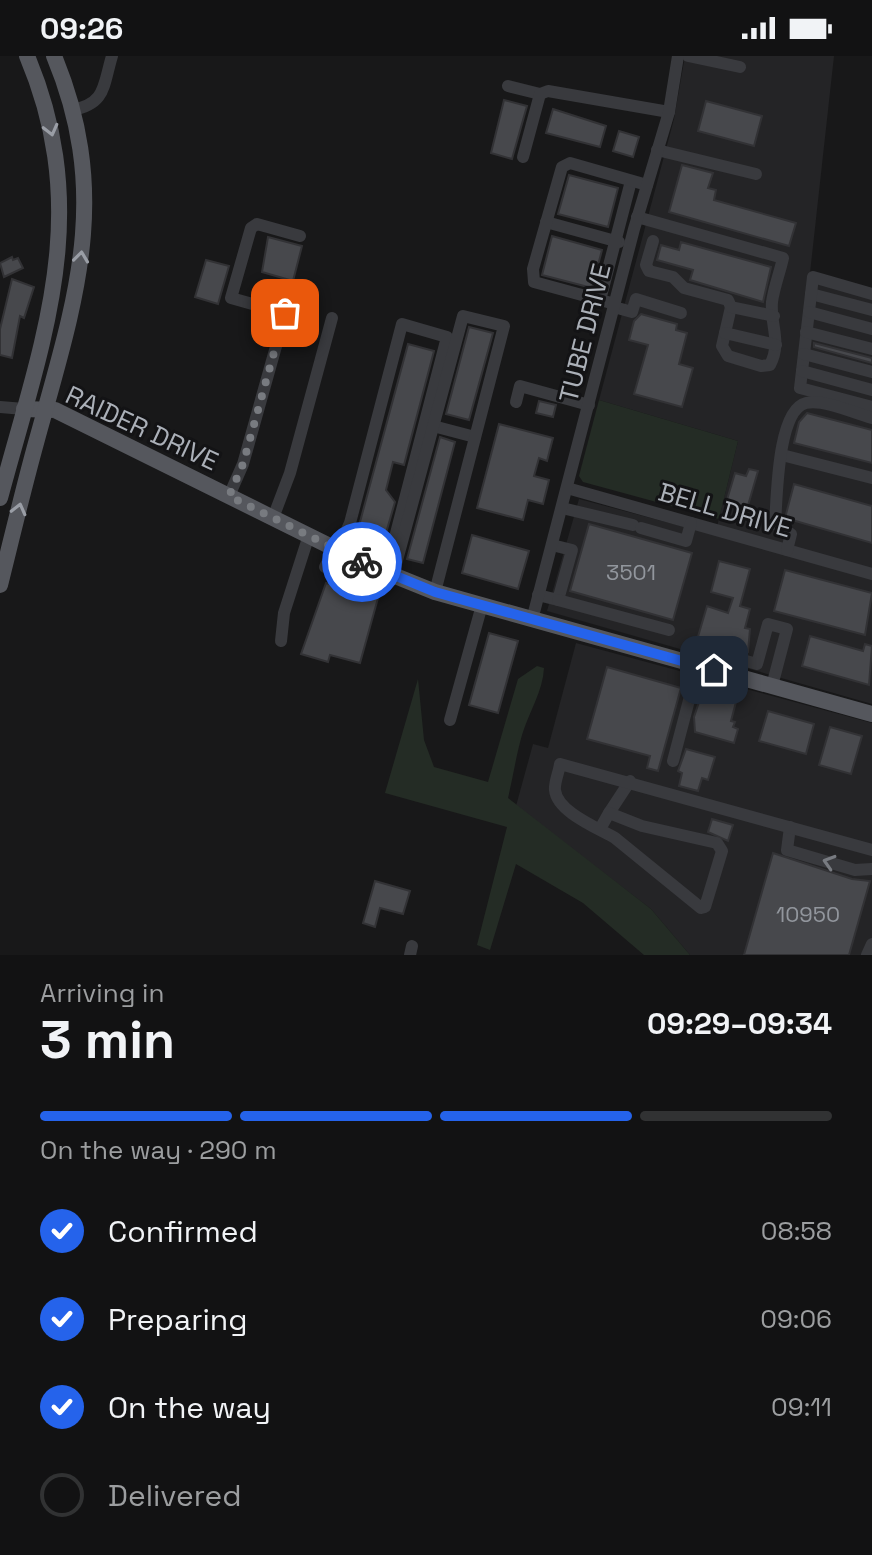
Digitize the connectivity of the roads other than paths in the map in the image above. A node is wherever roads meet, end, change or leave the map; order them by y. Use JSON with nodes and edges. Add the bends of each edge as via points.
{"nodes":[{"id":1,"x":27,"y":56,"type":"edge"},
{"id":2,"x":54,"y":56,"type":"edge"},
{"id":3,"x":112,"y":56,"type":"edge"},
{"id":4,"x":678,"y":56,"type":"edge"},
{"id":5,"x":688,"y":56,"type":"edge"},
{"id":6,"x":740,"y":67,"type":"dead end"},
{"id":7,"x":508,"y":86,"type":"dead end"},
{"id":8,"x":540,"y":94,"type":"junction"},
{"id":9,"x":72,"y":110,"type":"junction"},
{"id":10,"x":669,"y":112,"type":"junction"},
{"id":11,"x":657,"y":150,"type":"junction"},
{"id":12,"x":523,"y":157,"type":"dead end"},
{"id":13,"x":756,"y":174,"type":"dead end"},
{"id":14,"x":631,"y":181,"type":"junction"},
{"id":15,"x":647,"y":185,"type":"junction"},
{"id":16,"x":637,"y":217,"type":"junction"},
{"id":17,"x":546,"y":222,"type":"junction"},
{"id":18,"x":658,"y":223,"type":"junction"},
{"id":19,"x":300,"y":236,"type":"dead end"},
{"id":20,"x":631,"y":240,"type":"junction"},
{"id":21,"x":614,"y":241,"type":"junction"},
{"id":22,"x":653,"y":241,"type":"junction"},
{"id":23,"x":291,"y":293,"type":"dead end"},
{"id":24,"x":811,"y":294,"type":"junction"},
{"id":25,"x":872,"y":294,"type":"edge"},
{"id":26,"x":600,"y":300,"type":"junction"},
{"id":27,"x":615,"y":305,"type":"junction"},
{"id":28,"x":731,"y":307,"type":"junction"},
{"id":29,"x":872,"y":310,"type":"edge"},
{"id":30,"x":809,"y":312,"type":"junction"},
{"id":31,"x":285,"y":313,"type":"junction"},
{"id":32,"x":681,"y":313,"type":"dead end"},
{"id":33,"x":774,"y":316,"type":"junction"},
{"id":34,"x":332,"y":318,"type":"dead end"},
{"id":35,"x":872,"y":329,"type":"edge"},
{"id":36,"x":806,"y":332,"type":"junction"},
{"id":37,"x":725,"y":333,"type":"junction"},
{"id":38,"x":776,"y":345,"type":"junction"},
{"id":39,"x":872,"y":349,"type":"edge"},
{"id":40,"x":804,"y":354,"type":"junction"},
{"id":41,"x":802,"y":371,"type":"junction"},
{"id":42,"x":872,"y":372,"type":"edge"},
{"id":43,"x":872,"y":390,"type":"edge"},
{"id":44,"x":516,"y":402,"type":"dead end"},
{"id":45,"x":589,"y":405,"type":"junction"},
{"id":46,"x":0,"y":407,"type":"edge"},
{"id":47,"x":872,"y":407,"type":"edge"},
{"id":48,"x":24,"y":409,"type":"junction"},
{"id":49,"x":46,"y":409,"type":"junction"},
{"id":50,"x":872,"y":418,"type":"edge"},
{"id":51,"x":433,"y":426,"type":"junction"},
{"id":52,"x":475,"y":437,"type":"junction"},
{"id":53,"x":782,"y":455,"type":"junction"},
{"id":54,"x":872,"y":478,"type":"edge"},
{"id":55,"x":567,"y":488,"type":"junction"},
{"id":56,"x":229,"y":496,"type":"junction"},
{"id":57,"x":0,"y":498,"type":"edge"},
{"id":58,"x":628,"y":505,"type":"junction"},
{"id":59,"x":562,"y":508,"type":"junction"},
{"id":60,"x":273,"y":518,"type":"junction"},
{"id":61,"x":691,"y":523,"type":"junction"},
{"id":62,"x":632,"y":526,"type":"junction"},
{"id":63,"x":309,"y":535,"type":"junction"},
{"id":64,"x":552,"y":545,"type":"junction"},
{"id":65,"x":337,"y":549,"type":"junction"},
{"id":66,"x":787,"y":550,"type":"junction"},
{"id":67,"x":387,"y":573,"type":"junction"},
{"id":68,"x":872,"y":574,"type":"edge"},
{"id":69,"x":0,"y":585,"type":"edge"},
{"id":70,"x":435,"y":592,"type":"junction"},
{"id":71,"x":538,"y":595,"type":"junction"},
{"id":72,"x":558,"y":600,"type":"junction"},
{"id":73,"x":482,"y":605,"type":"junction"},
{"id":74,"x":587,"y":608,"type":"junction"},
{"id":75,"x":532,"y":620,"type":"junction"},
{"id":76,"x":580,"y":633,"type":"junction"},
{"id":77,"x":281,"y":641,"type":"dead end"},
{"id":78,"x":652,"y":653,"type":"junction"},
{"id":79,"x":698,"y":666,"type":"junction"},
{"id":80,"x":731,"y":675,"type":"junction"},
{"id":81,"x":772,"y":686,"type":"junction"},
{"id":82,"x":872,"y":714,"type":"edge"},
{"id":83,"x":450,"y":720,"type":"dead end"},
{"id":84,"x":673,"y":761,"type":"dead end"},
{"id":85,"x":630,"y":781,"type":"junction"},
{"id":86,"x":609,"y":813,"type":"junction"},
{"id":87,"x":790,"y":827,"type":"junction"},
{"id":88,"x":600,"y":829,"type":"junction"},
{"id":89,"x":872,"y":850,"type":"edge"},
{"id":90,"x":872,"y":869,"type":"edge"}],
"edges":[{"from":1,"to":48,"type":"main road","one_way":true,"via":[[58,157],[61,199],[60,252],[51,304]]},
{"from":2,"to":9,"type":"main road"},
{"from":3,"to":9,"type":"street","via":[[99,99]]},
{"from":4,"to":10,"type":"street","name":"TUBE DRIVE"},
{"from":5,"to":6,"type":"street"},
{"from":7,"to":8,"type":"street"},
{"from":8,"to":10,"type":"street","via":[[548,91]]},
{"from":8,"to":12,"type":"street"},
{"from":49,"to":9,"type":"main road","one_way":true,"via":[[76,303],[84,233],[84,172]]},
{"from":10,"to":11,"type":"street","name":"TUBE DRIVE"},
{"from":11,"to":13,"type":"street"},
{"from":11,"to":15,"type":"street","name":"TUBE DRIVE"},
{"from":14,"to":15,"type":"street"},
{"from":14,"to":17,"type":"street","via":[[565,164]]},
{"from":14,"to":21,"type":"street"},
{"from":15,"to":16,"type":"street","name":"TUBE DRIVE"},
{"from":16,"to":18,"type":"street"},
{"from":16,"to":20,"type":"street","name":"TUBE DRIVE"},
{"from":17,"to":21,"type":"street"},
{"from":17,"to":26,"type":"street","via":[[534,282]]},
{"from":18,"to":22,"type":"street"},
{"from":18,"to":33,"type":"street","via":[[783,258]]},
{"from":19,"to":31,"type":"street","via":[[257,224],[251,228],[231,298]]},
{"from":20,"to":21,"type":"street"},
{"from":20,"to":22,"type":"street"},
{"from":20,"to":27,"type":"street","name":"TUBE DRIVE"},
{"from":21,"to":26,"type":"street"},
{"from":22,"to":28,"type":"street","via":[[649,271],[728,300]]},
{"from":23,"to":31,"type":"street"},
{"from":24,"to":25,"type":"street","via":[[813,277]]},
{"from":24,"to":29,"type":"street"},
{"from":24,"to":30,"type":"street"},
{"from":26,"to":27,"type":"street"},
{"from":27,"to":32,"type":"street","via":[[632,312],[636,299]]},
{"from":27,"to":45,"type":"street","name":"TUBE DRIVE"},
{"from":28,"to":33,"type":"street"},
{"from":28,"to":37,"type":"street"},
{"from":30,"to":35,"type":"street"},
{"from":30,"to":36,"type":"street"},
{"from":31,"to":56,"type":"street","via":[[243,464]]},
{"from":33,"to":38,"type":"street"},
{"from":34,"to":60,"type":"street"},
{"from":36,"to":39,"type":"street"},
{"from":36,"to":40,"type":"street"},
{"from":37,"to":38,"type":"street"},
{"from":37,"to":38,"type":"street","via":[[722,346],[728,356],[761,366],[770,365]]},
{"from":40,"to":41,"type":"street"},
{"from":40,"to":42,"type":"street"},
{"from":41,"to":43,"type":"street"},
{"from":41,"to":47,"type":"street","via":[[800,388]]},
{"from":44,"to":45,"type":"street","via":[[520,386]]},
{"from":45,"to":55,"type":"street","name":"TUBE DRIVE"},
{"from":46,"to":48,"type":"street"},
{"from":48,"to":49,"type":"main road","name":"RAIDER DRIVE"},
{"from":48,"to":57,"type":"main road"},
{"from":49,"to":56,"type":"main road","name":"RAIDER DRIVE"},
{"from":69,"to":49,"type":"main road","one_way":true},
{"from":50,"to":53,"type":"street","via":[[803,404],[789,418]]},
{"from":51,"to":52,"type":"street"},
{"from":51,"to":52,"type":"street","via":[[463,316],[504,326]]},
{"from":51,"to":67,"type":"street"},
{"from":52,"to":70,"type":"street"},
{"from":53,"to":54,"type":"street"},
{"from":53,"to":66,"type":"street","via":[[775,524],[791,534]]},
{"from":55,"to":58,"type":"street","name":"BELL DRIVE"},
{"from":55,"to":59,"type":"street","name":"TUBE DRIVE"},
{"from":56,"to":60,"type":"main road","name":"RAIDER DRIVE"},
{"from":58,"to":61,"type":"street","name":"BELL DRIVE"},
{"from":58,"to":62,"type":"street"},
{"from":59,"to":62,"type":"street"},
{"from":59,"to":64,"type":"street","name":"TUBE DRIVE"},
{"from":60,"to":63,"type":"main road","name":"RAIDER DRIVE"},
{"from":61,"to":62,"type":"street","via":[[686,541]]},
{"from":61,"to":66,"type":"street","name":"BELL DRIVE"},
{"from":63,"to":65,"type":"main road","name":"RAIDER DRIVE"},
{"from":63,"to":77,"type":"street","via":[[284,613]]},
{"from":64,"to":71,"type":"street","name":"TUBE DRIVE"},
{"from":64,"to":72,"type":"street","via":[[572,550]]},
{"from":65,"to":67,"type":"main road","name":"RAIDER DRIVE"},
{"from":65,"to":67,"type":"street","via":[[350,523],[402,324],[447,337]]},
{"from":66,"to":68,"type":"street","name":"BELL DRIVE"},
{"from":67,"to":70,"type":"main road","name":"RAIDER DRIVE"},
{"from":70,"to":73,"type":"main road","name":"RAIDER DRIVE"},
{"from":71,"to":72,"type":"street"},
{"from":71,"to":75,"type":"street","name":"TUBE DRIVE"},
{"from":72,"to":74,"type":"street"},
{"from":73,"to":75,"type":"main road","name":"RAIDER DRIVE"},
{"from":73,"to":83,"type":"street"},
{"from":74,"to":76,"type":"street"},
{"from":74,"to":78,"type":"street","via":[[664,629]]},
{"from":75,"to":76,"type":"main road","name":"RAIDER DRIVE"},
{"from":76,"to":78,"type":"main road","name":"RAIDER DRIVE"},
{"from":78,"to":79,"type":"main road","name":"RAIDER DRIVE"},
{"from":79,"to":80,"type":"main road","name":"RAIDER DRIVE"},
{"from":79,"to":84,"type":"street"},
{"from":80,"to":81,"type":"main road","name":"RAIDER DRIVE"},
{"from":80,"to":81,"type":"street","via":[[735,658],[757,664],[768,624],[787,629]]},
{"from":81,"to":82,"type":"main road","name":"RAIDER DRIVE"},
{"from":85,"to":86,"type":"street"},
{"from":85,"to":87,"type":"street"},
{"from":85,"to":88,"type":"street","via":[[560,764],[555,790],[561,805]]},
{"from":86,"to":88,"type":"street"},
{"from":86,"to":88,"type":"street","via":[[717,843],[722,851],[705,907]]},
{"from":87,"to":89,"type":"street"},
{"from":90,"to":87,"type":"street","one_way":true,"via":[[855,870],[787,850]]}]}
